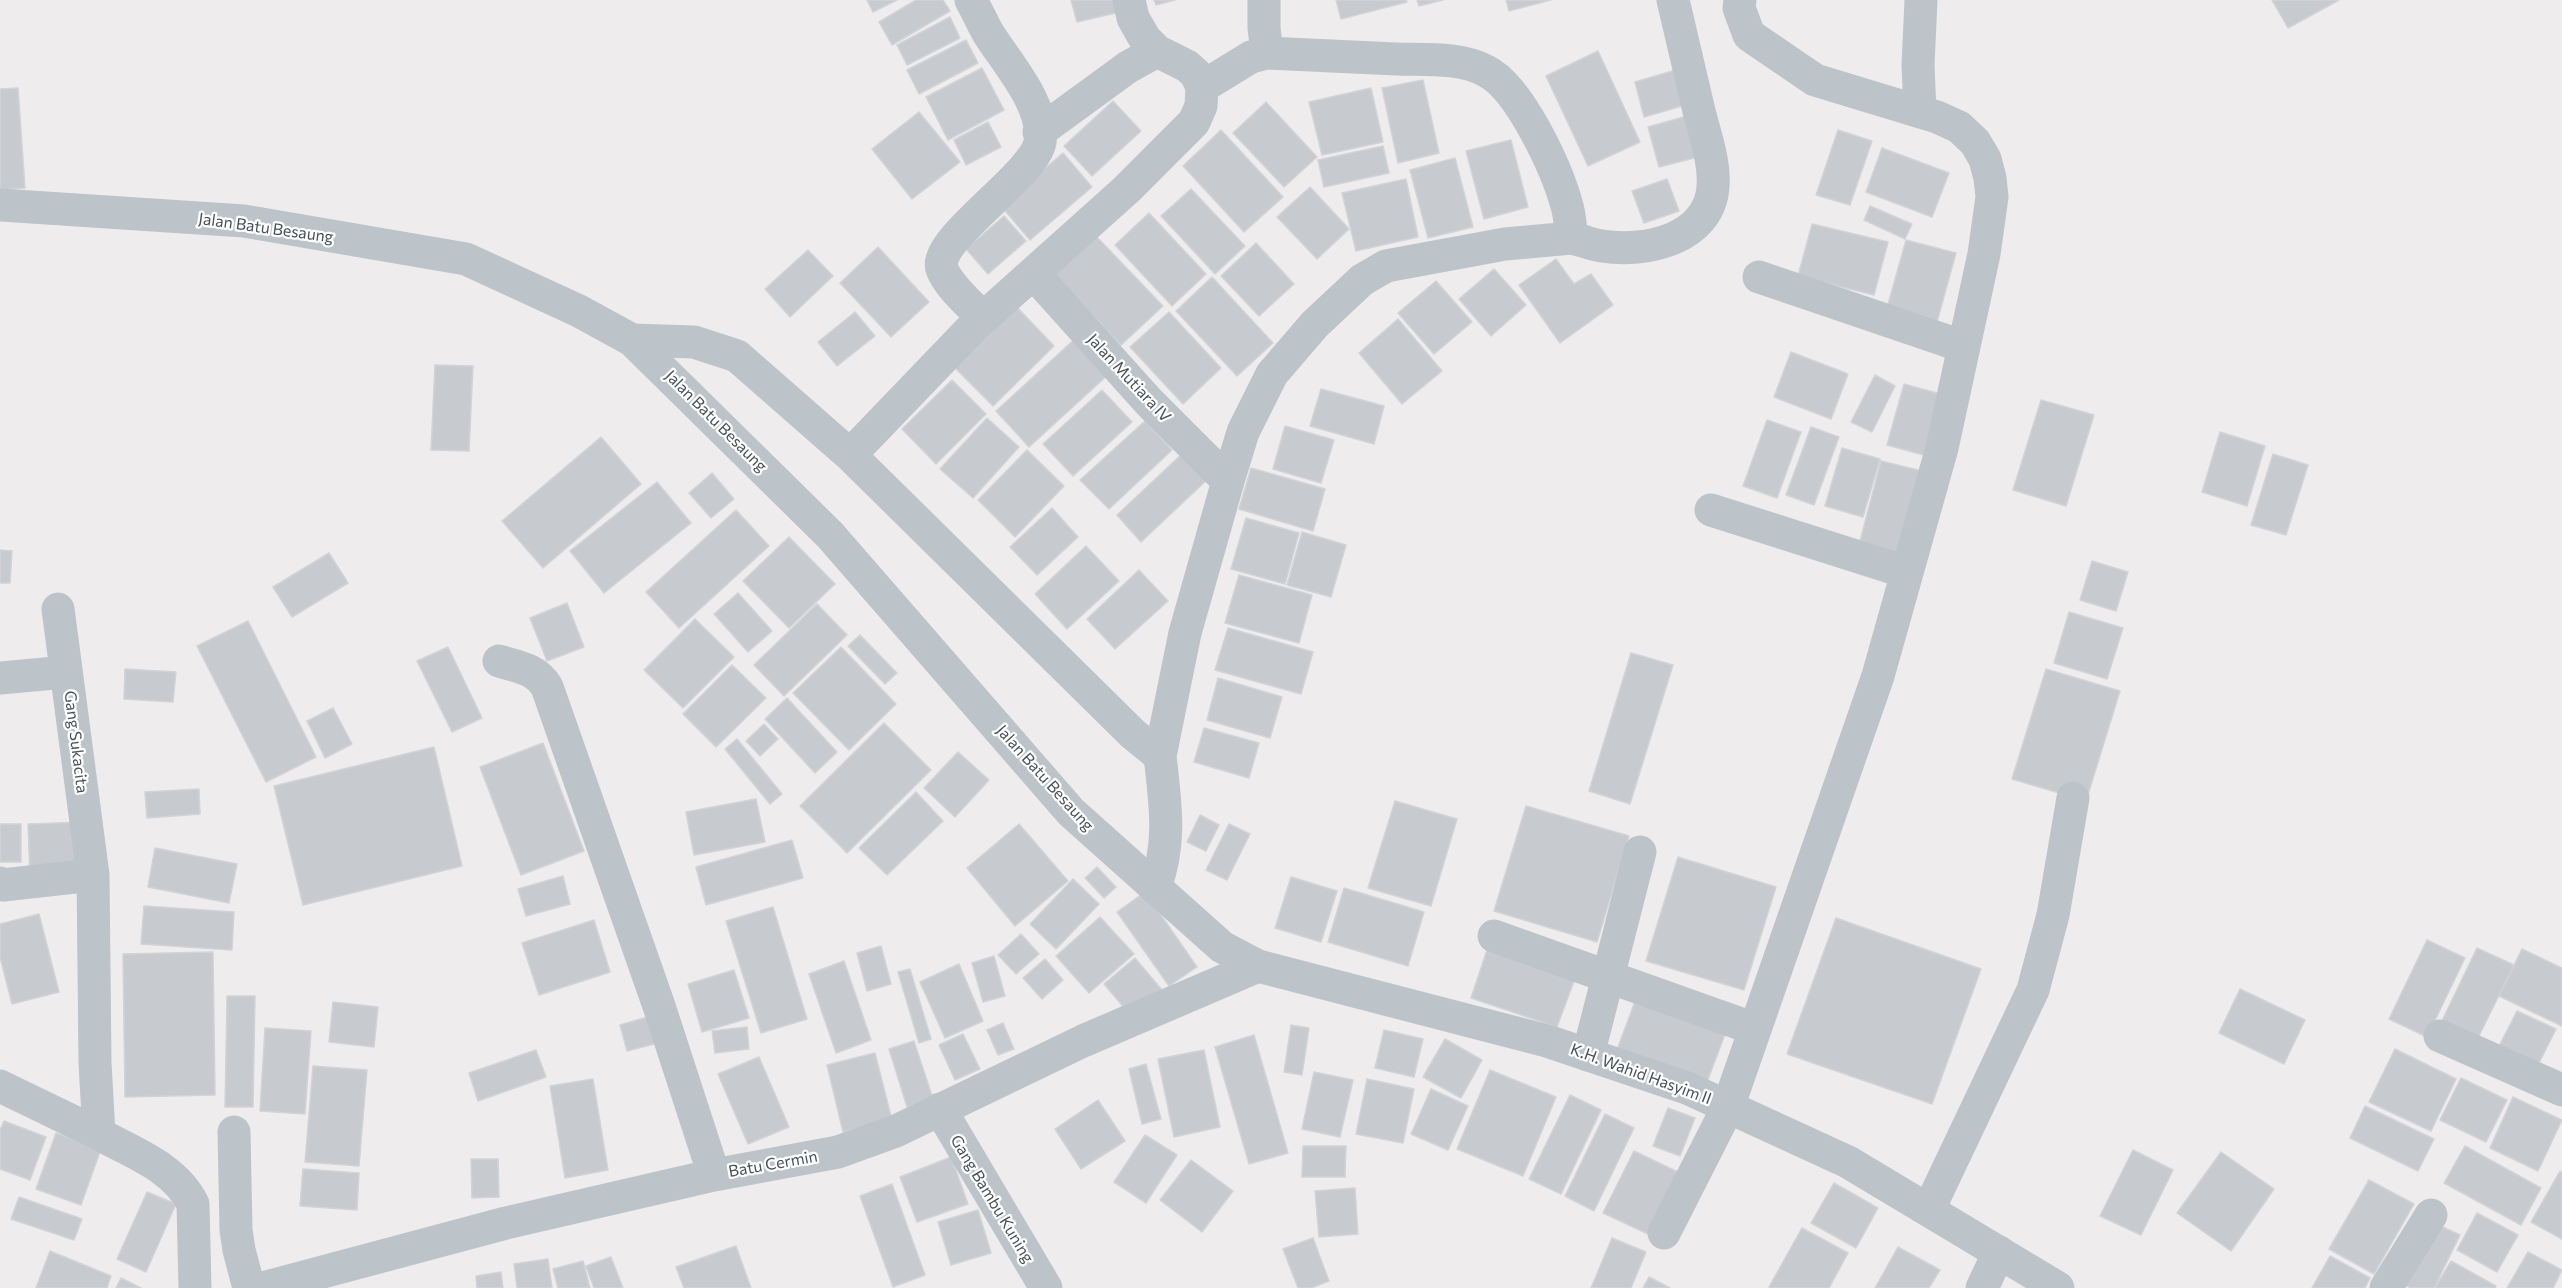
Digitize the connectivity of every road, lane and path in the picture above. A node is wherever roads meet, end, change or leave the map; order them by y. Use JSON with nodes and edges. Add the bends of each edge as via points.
{"nodes":[{"id":1,"x":971,"y":0,"type":"edge"},
{"id":2,"x":1129,"y":0,"type":"edge"},
{"id":3,"x":1264,"y":0,"type":"edge"},
{"id":4,"x":1673,"y":0,"type":"edge"},
{"id":5,"x":1740,"y":0,"type":"edge"},
{"id":6,"x":1921,"y":0,"type":"edge"},
{"id":7,"x":1157,"y":51,"type":"junction"},
{"id":8,"x":1267,"y":52,"type":"junction"},
{"id":9,"x":1202,"y":87,"type":"junction"},
{"id":10,"x":1920,"y":112,"type":"junction"},
{"id":11,"x":1039,"y":132,"type":"junction"},
{"id":12,"x":0,"y":205,"type":"edge"},
{"id":13,"x":1572,"y":237,"type":"junction"},
{"id":14,"x":1034,"y":274,"type":"junction"},
{"id":15,"x":1759,"y":277,"type":"dead end"},
{"id":16,"x":983,"y":318,"type":"junction"},
{"id":17,"x":632,"y":339,"type":"junction"},
{"id":18,"x":1962,"y":346,"type":"junction"},
{"id":19,"x":850,"y":455,"type":"junction"},
{"id":20,"x":1228,"y":481,"type":"junction"},
{"id":21,"x":1711,"y":510,"type":"dead end"},
{"id":22,"x":1906,"y":572,"type":"junction"},
{"id":23,"x":58,"y":609,"type":"dead end"},
{"id":24,"x":499,"y":661,"type":"dead end"},
{"id":25,"x":66,"y":672,"type":"junction"},
{"id":26,"x":0,"y":678,"type":"edge"},
{"id":27,"x":1160,"y":756,"type":"junction"},
{"id":28,"x":2073,"y":798,"type":"dead end"},
{"id":29,"x":1640,"y":852,"type":"dead end"},
{"id":30,"x":93,"y":875,"type":"junction"},
{"id":31,"x":0,"y":883,"type":"edge"},
{"id":32,"x":1155,"y":887,"type":"junction"},
{"id":33,"x":1494,"y":936,"type":"dead end"},
{"id":34,"x":1258,"y":966,"type":"junction"},
{"id":35,"x":1606,"y":976,"type":"junction"},
{"id":36,"x":1755,"y":1029,"type":"junction"},
{"id":37,"x":2440,"y":1036,"type":"dead end"},
{"id":38,"x":1588,"y":1054,"type":"junction"},
{"id":39,"x":0,"y":1086,"type":"edge"},
{"id":40,"x":2562,"y":1090,"type":"edge"},
{"id":41,"x":1728,"y":1107,"type":"junction"},
{"id":42,"x":940,"y":1109,"type":"junction"},
{"id":43,"x":234,"y":1132,"type":"dead end"},
{"id":44,"x":99,"y":1134,"type":"junction"},
{"id":45,"x":714,"y":1175,"type":"junction"},
{"id":46,"x":1929,"y":1209,"type":"junction"},
{"id":47,"x":2431,"y":1215,"type":"dead end"},
{"id":48,"x":1664,"y":1233,"type":"dead end"},
{"id":49,"x":1999,"y":1252,"type":"junction"},
{"id":50,"x":195,"y":1288,"type":"edge"},
{"id":51,"x":249,"y":1288,"type":"edge"},
{"id":52,"x":263,"y":1288,"type":"edge"},
{"id":53,"x":1046,"y":1288,"type":"edge"},
{"id":54,"x":1982,"y":1288,"type":"edge"},
{"id":55,"x":2058,"y":1288,"type":"edge"},
{"id":56,"x":2386,"y":1288,"type":"edge"}],
"edges":[{"from":1,"to":11,"type":"street","via":[[1022,84],[1038,119]]},
{"from":2,"to":7,"type":"street","via":[[1138,27]]},
{"from":3,"to":8,"type":"street"},
{"from":4,"to":13,"type":"street","via":[[1711,157],[1713,188],[1705,214],[1690,231],[1669,241],[1632,247]]},
{"from":5,"to":10,"type":"street","via":[[1749,35],[1815,80]]},
{"from":6,"to":10,"type":"street"},
{"from":7,"to":9,"type":"street","via":[[1187,66]]},
{"from":7,"to":11,"type":"street","via":[[1128,67]]},
{"from":8,"to":9,"type":"street","via":[[1251,57]]},
{"from":8,"to":13,"type":"street","via":[[1433,60],[1469,64],[1487,71],[1517,99],[1551,163],[1567,207]]},
{"from":9,"to":14,"type":"street","via":[[1201,106],[1194,122]]},
{"from":10,"to":18,"type":"street","via":[[1959,127],[1975,142],[1990,178],[1992,197],[1984,254]]},
{"from":11,"to":16,"type":"street","via":[[1037,151],[949,246],[940,261],[942,271]]},
{"from":12,"to":17,"type":"street","name":"Jalan Batu Besaung","via":[[244,221],[466,259]]},
{"from":13,"to":20,"type":"street","via":[[1429,257],[1386,266],[1362,280],[1315,324],[1272,374],[1243,432]]},
{"from":14,"to":16,"type":"street"},
{"from":14,"to":20,"type":"street","name":"Jalan Mutiara IV","via":[[1149,402]]},
{"from":15,"to":18,"type":"street"},
{"from":16,"to":19,"type":"street"},
{"from":17,"to":19,"type":"street","via":[[694,342],[737,356]]},
{"from":17,"to":32,"type":"street","name":"Jalan Batu Besaung","via":[[831,535],[1071,812]]},
{"from":18,"to":22,"type":"street","via":[[1941,448]]},
{"from":19,"to":27,"type":"street"},
{"from":20,"to":27,"type":"street","via":[[1185,633]]},
{"from":21,"to":22,"type":"street"},
{"from":22,"to":36,"type":"street","via":[[1878,676]]},
{"from":23,"to":25,"type":"street","name":"Gang Sukacita"},
{"from":24,"to":45,"type":"street","via":[[532,671],[547,687]]},
{"from":25,"to":26,"type":"street"},
{"from":25,"to":30,"type":"street","name":"Gang Sukacita"},
{"from":27,"to":32,"type":"street","via":[[1167,843]]},
{"from":28,"to":46,"type":"street","via":[[2053,915],[2033,990]]},
{"from":29,"to":35,"type":"street"},
{"from":30,"to":31,"type":"street"},
{"from":30,"to":44,"type":"street","name":"Gang Sukacita"},
{"from":32,"to":34,"type":"street","name":"Jalan Batu Besaung","via":[[1222,947]]},
{"from":33,"to":35,"type":"street"},
{"from":34,"to":38,"type":"street","name":"K.H. Wahid Hasyim II"},
{"from":34,"to":42,"type":"street","name":"Batu Cermin","via":[[1149,1011]]},
{"from":35,"to":36,"type":"street"},
{"from":35,"to":38,"type":"street"},
{"from":36,"to":41,"type":"street"},
{"from":37,"to":40,"type":"street"},
{"from":38,"to":41,"type":"street","name":"K.H. Wahid Hasyim II","via":[[1687,1088]]},
{"from":39,"to":44,"type":"street"},
{"from":41,"to":46,"type":"street","name":"K.H. Wahid Hasyim II","via":[[1848,1162]]},
{"from":41,"to":48,"type":"street"},
{"from":42,"to":45,"type":"street","name":"Batu Cermin","via":[[896,1131],[838,1152]]},
{"from":42,"to":53,"type":"street","name":"Gang Bambu Kuning"},
{"from":43,"to":51,"type":"street","via":[[236,1230]]},
{"from":44,"to":50,"type":"street","via":[[166,1171],[188,1192],[193,1204]]},
{"from":45,"to":52,"type":"street","name":"Batu Cermin","via":[[506,1223]]},
{"from":46,"to":49,"type":"street","name":"K.H. Wahid Hasyim II"},
{"from":47,"to":56,"type":"street"},
{"from":49,"to":54,"type":"street"},
{"from":49,"to":55,"type":"street","name":"K.H. Wahid Hasyim II"}]}
